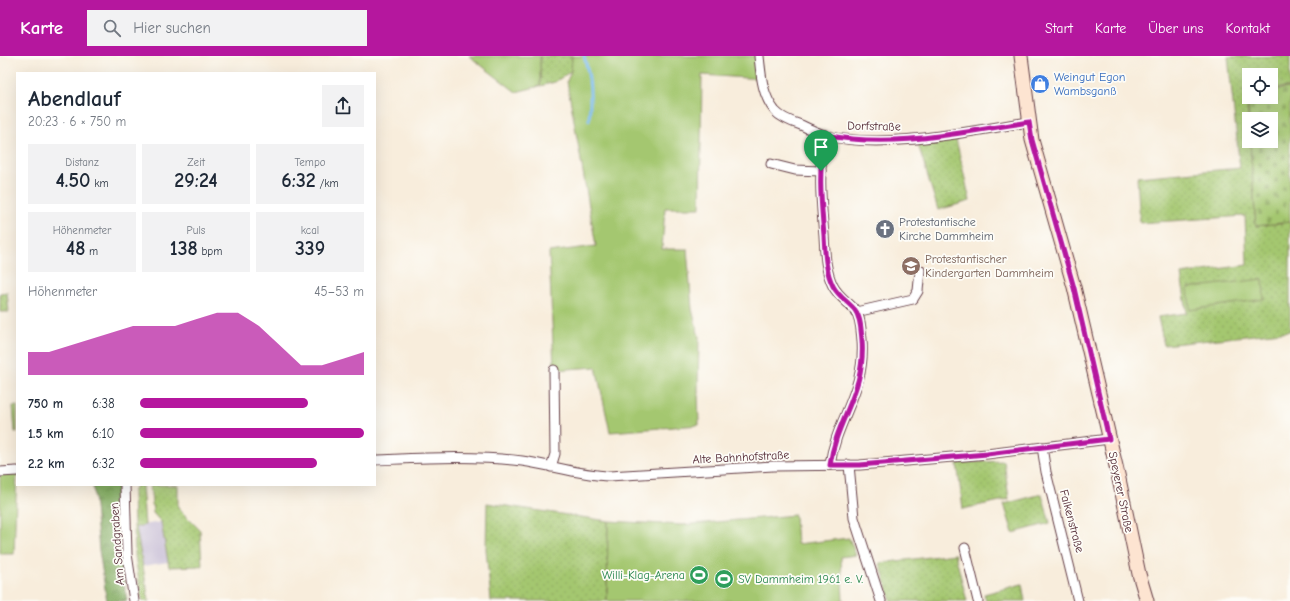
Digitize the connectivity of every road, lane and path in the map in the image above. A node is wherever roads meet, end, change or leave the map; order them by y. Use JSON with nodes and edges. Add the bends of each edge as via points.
{"nodes":[{"id":1,"x":760,"y":56,"type":"edge"},
{"id":2,"x":1021,"y":56,"type":"edge"},
{"id":3,"x":1029,"y":122,"type":"junction"},
{"id":4,"x":825,"y":135,"type":"junction"},
{"id":5,"x":771,"y":164,"type":"dead end"},
{"id":6,"x":821,"y":171,"type":"junction"},
{"id":7,"x":920,"y":270,"type":"dead end"},
{"id":8,"x":856,"y":312,"type":"junction"},
{"id":9,"x":554,"y":370,"type":"dead end"},
{"id":10,"x":1109,"y":439,"type":"junction"},
{"id":11,"x":1042,"y":448,"type":"junction"},
{"id":12,"x":376,"y":460,"type":"edge"},
{"id":13,"x":830,"y":465,"type":"junction"},
{"id":14,"x":849,"y":465,"type":"junction"},
{"id":15,"x":551,"y":467,"type":"junction"},
{"id":16,"x":16,"y":471,"type":"edge"},
{"id":17,"x":0,"y":472,"type":"edge"},
{"id":18,"x":125,"y":486,"type":"edge"},
{"id":19,"x":965,"y":548,"type":"dead end"},
{"id":20,"x":134,"y":601,"type":"edge"},
{"id":21,"x":881,"y":601,"type":"edge"},
{"id":22,"x":978,"y":601,"type":"edge"},
{"id":23,"x":1078,"y":601,"type":"edge"},
{"id":24,"x":1146,"y":601,"type":"edge"}],
"edges":[{"from":1,"to":4,"type":"street","name":"Dorfstraße","via":[[764,87],[776,112],[784,118]]},
{"from":2,"to":3,"type":"street","name":"Speyerer Straße"},
{"from":3,"to":4,"type":"street","name":"Dorfstraße","via":[[943,136],[903,139],[851,139]]},
{"from":3,"to":10,"type":"street","name":"Speyerer Straße","via":[[1074,288]]},
{"from":4,"to":6,"type":"street"},
{"from":5,"to":6,"type":"street","via":[[794,170]]},
{"from":6,"to":8,"type":"street","via":[[821,212],[827,269],[834,287]]},
{"from":7,"to":8,"type":"street","via":[[918,291],[912,299]]},
{"from":8,"to":13,"type":"street","via":[[862,339],[861,371],[854,397],[832,452]]},
{"from":9,"to":15,"type":"street","via":[[556,454]]},
{"from":10,"to":11,"type":"street","name":"Alte Bahnhofstraße"},
{"from":10,"to":24,"type":"street","name":"Speyerer Straße"},
{"from":11,"to":14,"type":"street","name":"Alte Bahnhofstraße"},
{"from":11,"to":23,"type":"street","name":"Falkenstraße"},
{"from":12,"to":15,"type":"street","name":"Alte Bahnhofstraße","via":[[493,459]]},
{"from":13,"to":14,"type":"street","name":"Alte Bahnhofstraße"},
{"from":13,"to":15,"type":"street","name":"Alte Bahnhofstraße","via":[[609,476]]},
{"from":14,"to":21,"type":"street","via":[[854,518]]},
{"from":16,"to":17,"type":"street"},
{"from":18,"to":20,"type":"street","name":"Am Sandgraben","via":[[128,554]]},
{"from":19,"to":22,"type":"street"}]}
